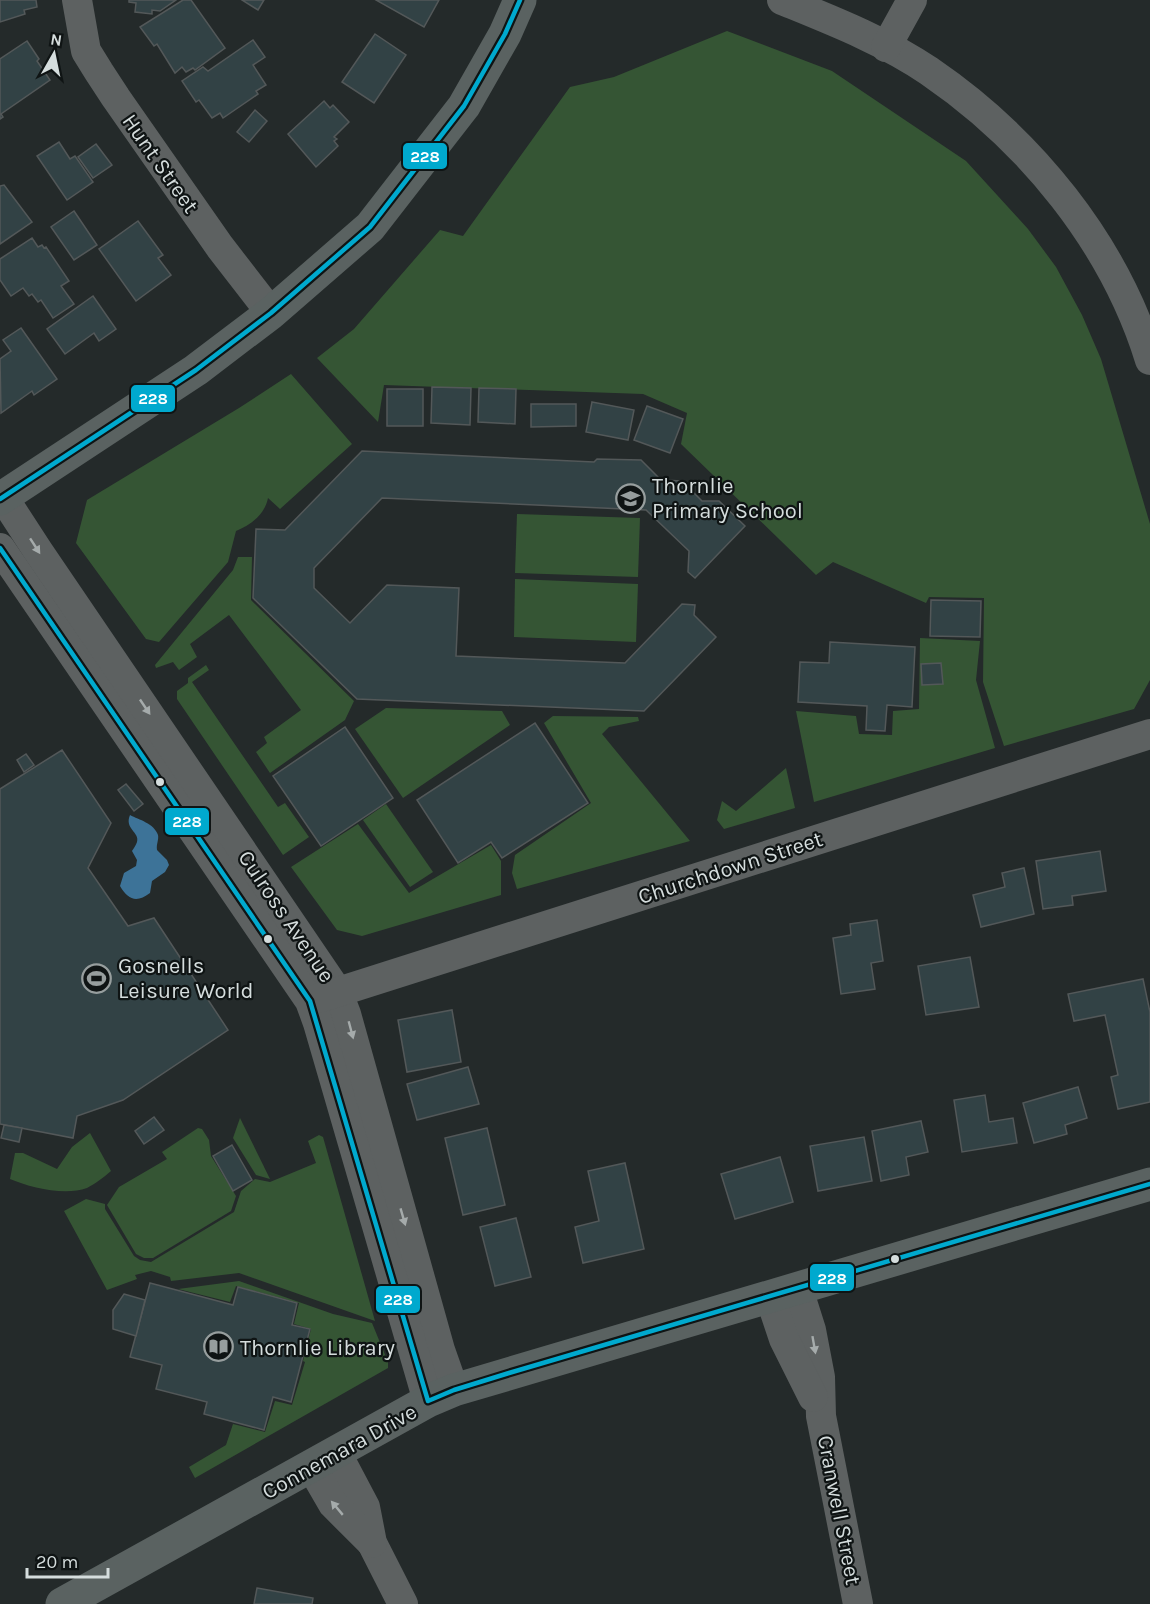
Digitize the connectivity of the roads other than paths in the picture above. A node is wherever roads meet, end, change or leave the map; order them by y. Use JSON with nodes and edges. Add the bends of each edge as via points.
{"nodes":[{"id":1,"x":77,"y":0,"type":"edge"},
{"id":2,"x":520,"y":0,"type":"edge"},
{"id":3,"x":782,"y":0,"type":"edge"},
{"id":4,"x":912,"y":0,"type":"edge"},
{"id":5,"x":886,"y":47,"type":"junction"},
{"id":6,"x":271,"y":313,"type":"junction"},
{"id":7,"x":1150,"y":360,"type":"edge"},
{"id":8,"x":2,"y":498,"type":"edge"},
{"id":9,"x":0,"y":548,"type":"edge"},
{"id":10,"x":1150,"y":734,"type":"edge"},
{"id":11,"x":338,"y":991,"type":"junction"},
{"id":12,"x":310,"y":1001,"type":"junction"},
{"id":13,"x":1150,"y":1184,"type":"edge"},
{"id":14,"x":784,"y":1293,"type":"junction"},
{"id":15,"x":441,"y":1396,"type":"junction"},
{"id":16,"x":324,"y":1459,"type":"junction"},
{"id":17,"x":62,"y":1604,"type":"edge"},
{"id":18,"x":403,"y":1604,"type":"edge"},
{"id":19,"x":858,"y":1604,"type":"edge"}],
"edges":[{"from":1,"to":6,"type":"street","name":"Hunt Street","via":[[86,51],[99,72],[208,230]]},
{"from":2,"to":6,"type":"street","via":[[464,106],[370,227]]},
{"from":3,"to":5,"type":"street"},
{"from":4,"to":5,"type":"street"},
{"from":5,"to":7,"type":"street","via":[[928,70],[974,105],[1059,192],[1122,288]]},
{"from":6,"to":8,"type":"street","via":[[196,370]]},
{"from":8,"to":11,"type":"street","name":"Culross Avenue","one_way":true},
{"from":9,"to":12,"type":"street","name":"Culross Avenue"},
{"from":10,"to":11,"type":"street","name":"Churchdown Street"},
{"from":11,"to":12,"type":"street","name":"Churchdown Street"},
{"from":11,"to":15,"type":"street","name":"Culross Avenue","one_way":true,"via":[[440,1350]]},
{"from":12,"to":15,"type":"street","name":"Culross Avenue"},
{"from":13,"to":14,"type":"street","name":"Connemara Drive"},
{"from":14,"to":15,"type":"street","name":"Connemara Drive"},
{"from":14,"to":19,"type":"street","name":"Cranwell Street","via":[[811,1330],[820,1377],[821,1416]]},
{"from":15,"to":16,"type":"street","name":"Connemara Drive"},
{"from":16,"to":17,"type":"street","name":"Connemara Drive"},
{"from":16,"to":18,"type":"street","via":[[365,1507],[372,1543]]}]}
